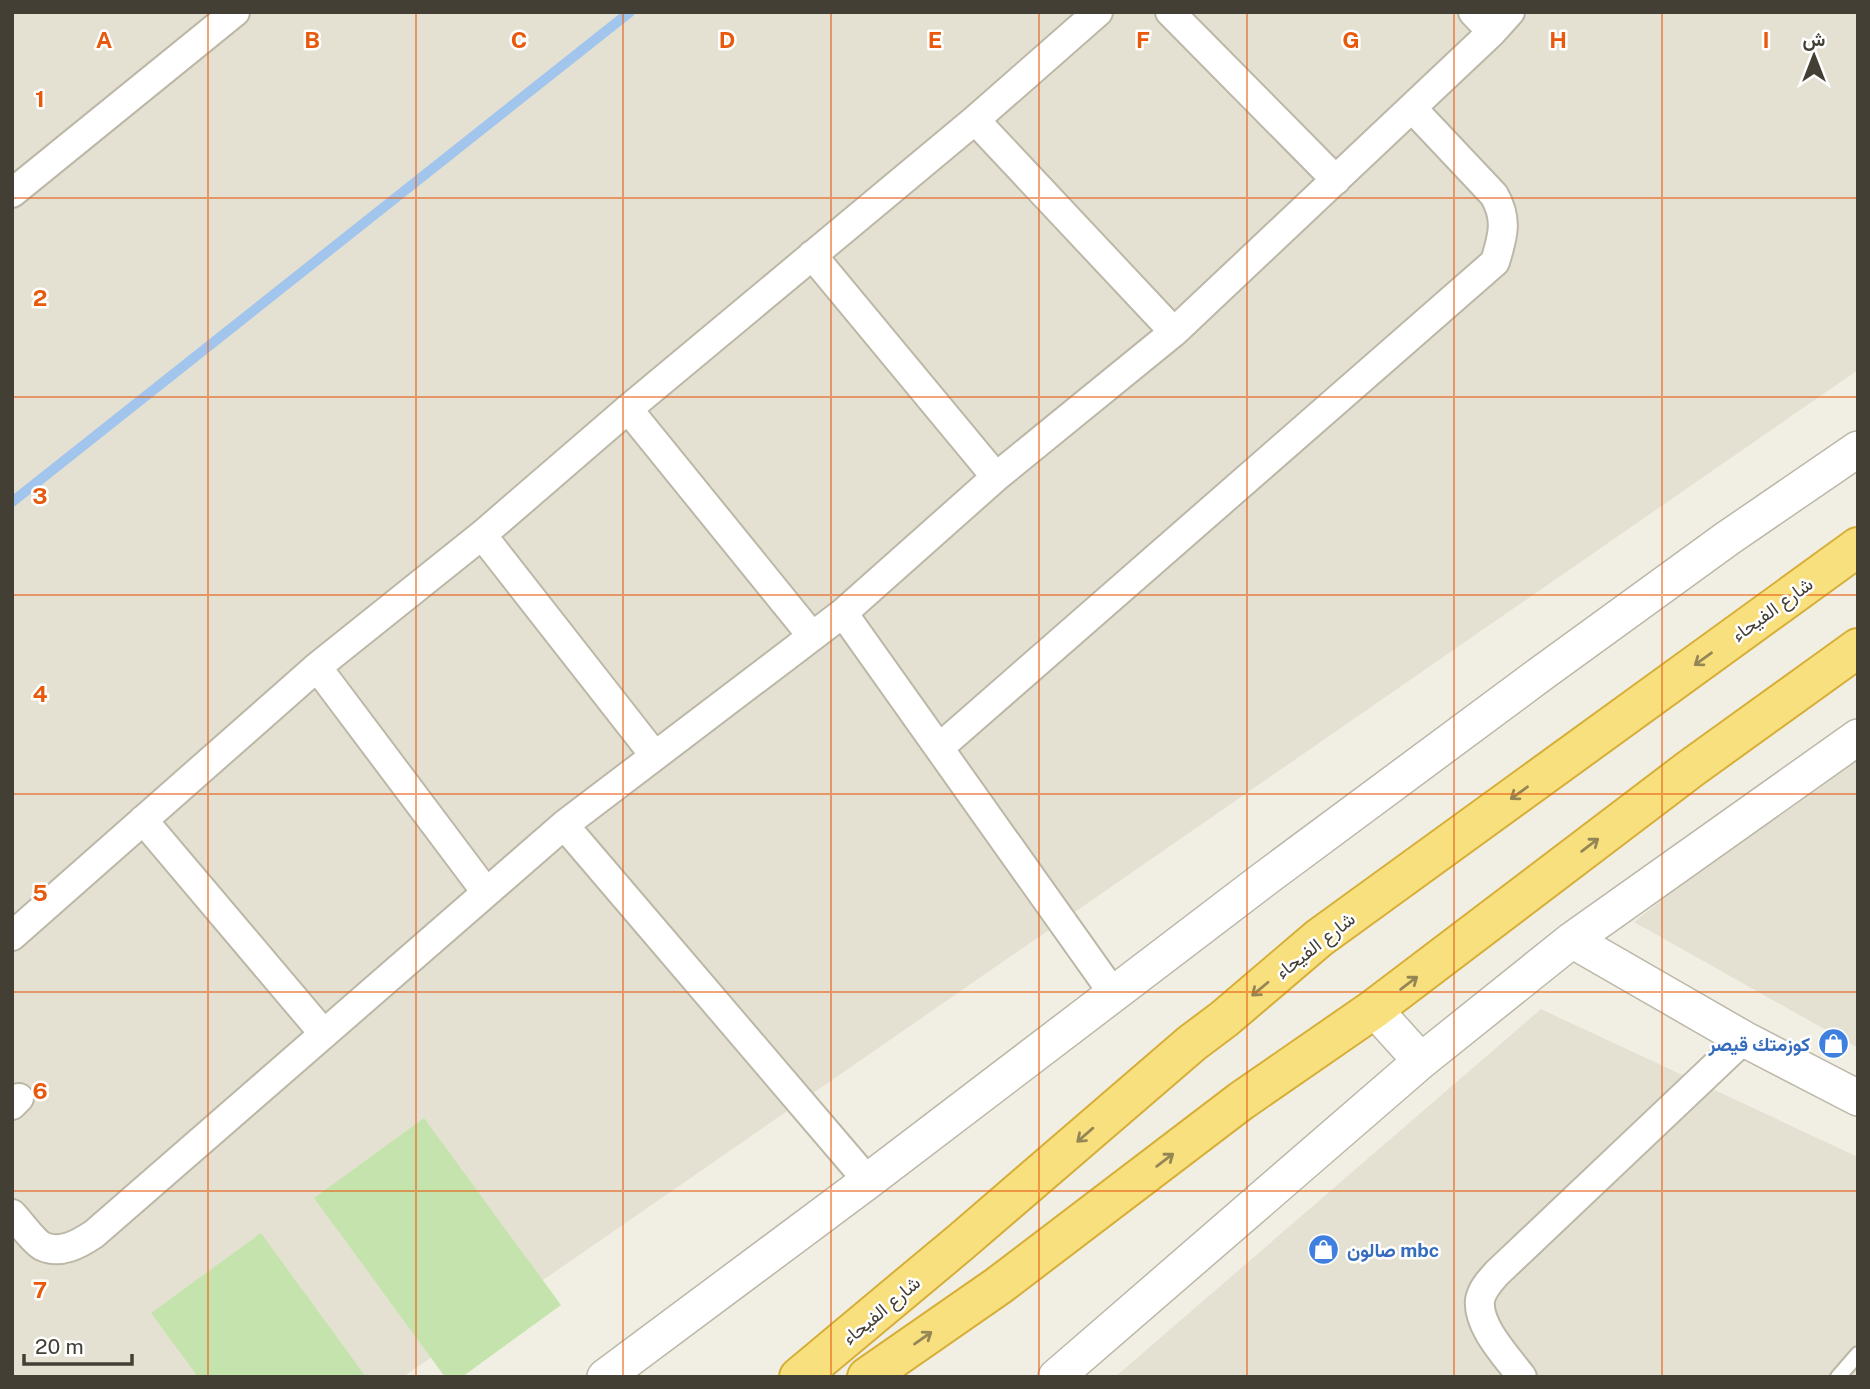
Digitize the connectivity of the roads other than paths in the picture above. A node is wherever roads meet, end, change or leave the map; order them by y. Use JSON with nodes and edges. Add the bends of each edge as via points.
{"nodes":[{"id":1,"x":235,"y":12,"type":"edge"},
{"id":2,"x":1098,"y":12,"type":"edge"},
{"id":3,"x":1170,"y":12,"type":"edge"},
{"id":4,"x":1492,"y":19,"type":"edge"},
{"id":5,"x":1412,"y":108,"type":"junction"},
{"id":6,"x":975,"y":120,"type":"junction"},
{"id":7,"x":1336,"y":180,"type":"junction"},
{"id":8,"x":12,"y":192,"type":"edge"},
{"id":9,"x":812,"y":255,"type":"junction"},
{"id":10,"x":1174,"y":332,"type":"junction"},
{"id":11,"x":628,"y":409,"type":"junction"},
{"id":12,"x":1858,"y":449,"type":"edge"},
{"id":13,"x":996,"y":477,"type":"junction"},
{"id":14,"x":482,"y":535,"type":"junction"},
{"id":15,"x":1858,"y":547,"type":"edge"},
{"id":16,"x":843,"y":613,"type":"junction"},
{"id":17,"x":812,"y":636,"type":"junction"},
{"id":18,"x":1858,"y":648,"type":"edge"},
{"id":19,"x":317,"y":667,"type":"junction"},
{"id":20,"x":1858,"y":737,"type":"edge"},
{"id":21,"x":939,"y":748,"type":"junction"},
{"id":22,"x":655,"y":756,"type":"junction"},
{"id":23,"x":143,"y":820,"type":"junction"},
{"id":24,"x":565,"y":825,"type":"junction"},
{"id":25,"x":486,"y":892,"type":"junction"},
{"id":26,"x":12,"y":936,"type":"edge"},
{"id":27,"x":1572,"y":940,"type":"junction"},
{"id":28,"x":1114,"y":993,"type":"junction"},
{"id":29,"x":1374,"y":1009,"type":"junction"},
{"id":30,"x":324,"y":1034,"type":"junction"},
{"id":31,"x":1744,"y":1039,"type":"junction"},
{"id":32,"x":1422,"y":1061,"type":"junction"},
{"id":33,"x":1858,"y":1098,"type":"edge"},
{"id":34,"x":868,"y":1181,"type":"junction"},
{"id":35,"x":12,"y":1214,"type":"edge"},
{"id":36,"x":1858,"y":1354,"type":"edge"},
{"id":37,"x":604,"y":1377,"type":"edge"},
{"id":38,"x":799,"y":1377,"type":"edge"},
{"id":39,"x":867,"y":1377,"type":"edge"},
{"id":40,"x":1056,"y":1377,"type":"edge"},
{"id":41,"x":1522,"y":1377,"type":"edge"},
{"id":42,"x":1838,"y":1377,"type":"edge"}],
"edges":[{"from":1,"to":8,"type":"street"},
{"from":2,"to":6,"type":"street"},
{"from":3,"to":7,"type":"street"},
{"from":4,"to":5,"type":"street"},
{"from":5,"to":7,"type":"street"},
{"from":5,"to":21,"type":"street","via":[[1500,205],[1504,232],[1495,261]]},
{"from":6,"to":9,"type":"street"},
{"from":6,"to":10,"type":"street"},
{"from":7,"to":10,"type":"street"},
{"from":9,"to":11,"type":"street"},
{"from":9,"to":13,"type":"street"},
{"from":10,"to":13,"type":"street"},
{"from":11,"to":14,"type":"street"},
{"from":11,"to":17,"type":"street"},
{"from":12,"to":28,"type":"street","via":[[1553,665]]},
{"from":13,"to":16,"type":"street"},
{"from":14,"to":19,"type":"street"},
{"from":14,"to":22,"type":"street"},
{"from":15,"to":38,"type":"highway","name":"شارع الفيحاء","one_way":true,"via":[[1319,938]]},
{"from":16,"to":17,"type":"street"},
{"from":16,"to":21,"type":"street"},
{"from":17,"to":22,"type":"street"},
{"from":29,"to":18,"type":"highway","one_way":true},
{"from":19,"to":23,"type":"street"},
{"from":19,"to":25,"type":"street"},
{"from":20,"to":27,"type":"street"},
{"from":21,"to":28,"type":"street"},
{"from":22,"to":24,"type":"street"},
{"from":23,"to":26,"type":"street"},
{"from":23,"to":30,"type":"street"},
{"from":24,"to":25,"type":"street"},
{"from":24,"to":34,"type":"street"},
{"from":25,"to":30,"type":"street"},
{"from":27,"to":31,"type":"street"},
{"from":27,"to":32,"type":"street"},
{"from":28,"to":34,"type":"street"},
{"from":29,"to":32,"type":"street"},
{"from":39,"to":29,"type":"highway","one_way":true,"via":[[998,1286],[1241,1101]]},
{"from":30,"to":35,"type":"street","via":[[79,1244],[60,1250],[42,1246]]},
{"from":31,"to":33,"type":"street"},
{"from":31,"to":41,"type":"street","via":[[1486,1285],[1480,1299],[1481,1316]]},
{"from":32,"to":40,"type":"street"},
{"from":34,"to":37,"type":"street"},
{"from":36,"to":42,"type":"lane"}]}
